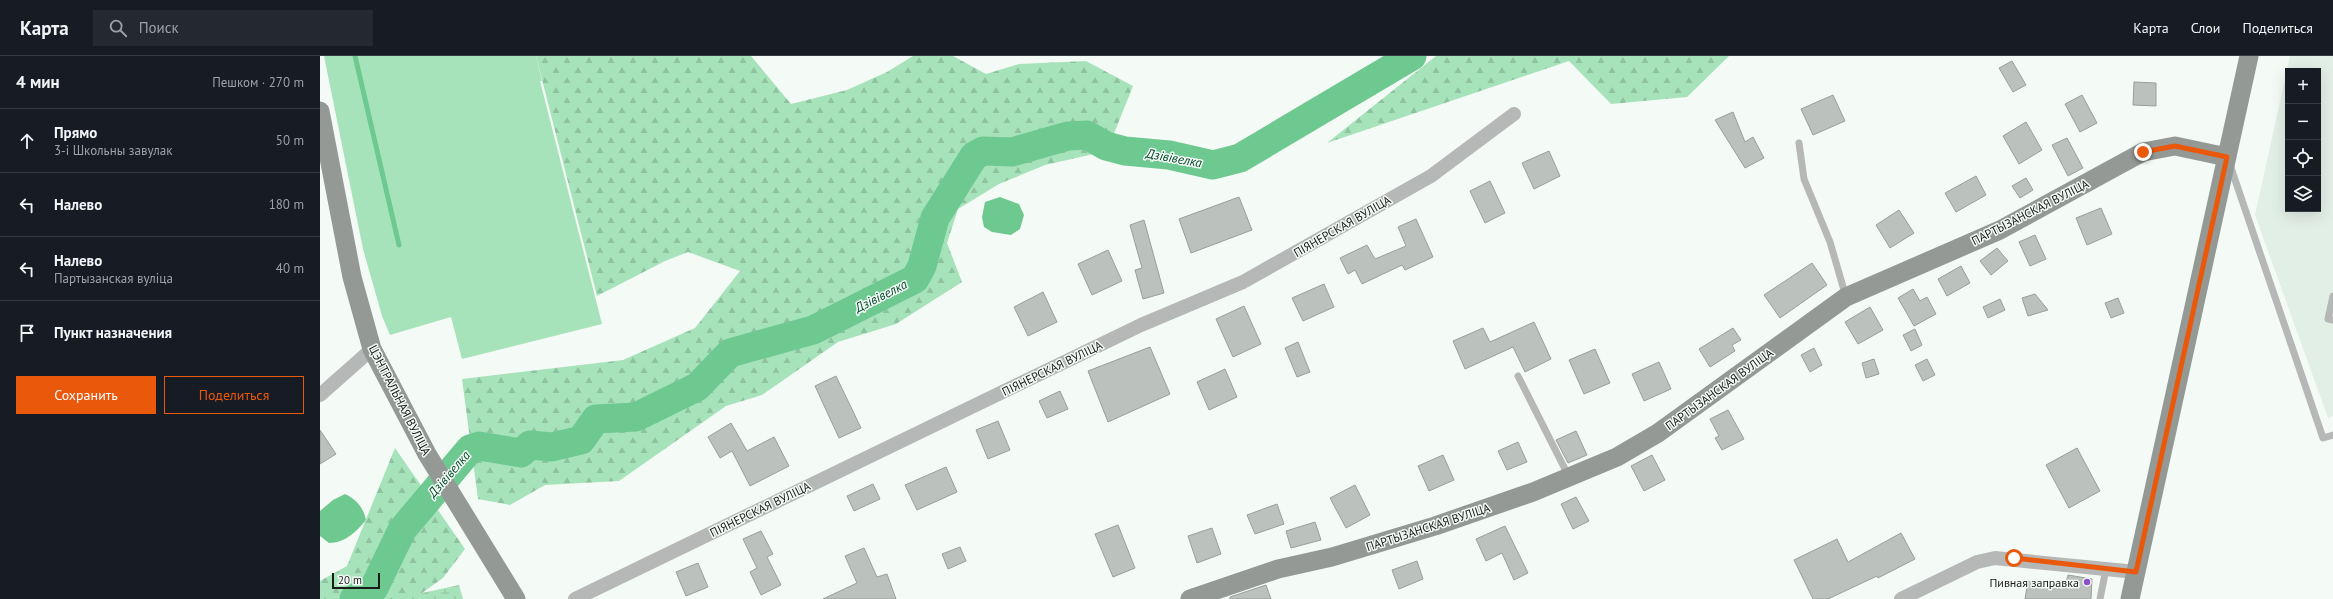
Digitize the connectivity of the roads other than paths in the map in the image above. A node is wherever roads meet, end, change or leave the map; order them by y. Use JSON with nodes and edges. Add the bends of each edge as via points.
{"nodes":[{"id":1,"x":2249,"y":56,"type":"edge"},
{"id":2,"x":320,"y":111,"type":"edge"},
{"id":3,"x":1514,"y":114,"type":"dead end"},
{"id":4,"x":1799,"y":144,"type":"dead end"},
{"id":5,"x":2227,"y":157,"type":"junction"},
{"id":6,"x":2333,"y":296,"type":"edge"},
{"id":7,"x":1846,"y":297,"type":"junction"},
{"id":8,"x":2333,"y":320,"type":"edge"},
{"id":9,"x":372,"y":349,"type":"junction"},
{"id":10,"x":1518,"y":376,"type":"dead end"},
{"id":11,"x":320,"y":395,"type":"edge"},
{"id":12,"x":2333,"y":435,"type":"edge"},
{"id":13,"x":1569,"y":477,"type":"junction"},
{"id":14,"x":2106,"y":569,"type":"junction"},
{"id":15,"x":2136,"y":572,"type":"junction"},
{"id":16,"x":516,"y":599,"type":"edge"},
{"id":17,"x":575,"y":599,"type":"edge"},
{"id":18,"x":1190,"y":599,"type":"edge"},
{"id":19,"x":1901,"y":599,"type":"edge"},
{"id":20,"x":2100,"y":599,"type":"edge"},
{"id":21,"x":2130,"y":599,"type":"edge"}],
"edges":[{"from":1,"to":5,"type":"street"},
{"from":2,"to":9,"type":"street","name":"ЦЭНТРАЛЬНАЯ ВУЛІЦА","via":[[352,277]]},
{"from":3,"to":17,"type":"street","name":"ПІЯНЕРСКАЯ ВУЛІЦА","via":[[1431,176],[1243,282],[1141,325]]},
{"from":4,"to":7,"type":"lane","via":[[1804,179],[1830,242]]},
{"from":5,"to":7,"type":"street","name":"ПАРТЫЗАНСКАЯ ВУЛІЦА","via":[[2175,146],[2143,152],[2000,230]]},
{"from":5,"to":12,"type":"lane","via":[[2323,438]]},
{"from":5,"to":15,"type":"street"},
{"from":6,"to":8,"type":"lane","via":[[2328,320]]},
{"from":7,"to":13,"type":"street","name":"ПАРТЫЗАНСКАЯ ВУЛІЦА","via":[[1658,433],[1616,458]]},
{"from":9,"to":11,"type":"street"},
{"from":9,"to":16,"type":"street","name":"ЦЭНТРАЛЬНАЯ ВУЛІЦА","via":[[427,454]]},
{"from":10,"to":13,"type":"lane"},
{"from":13,"to":18,"type":"street","name":"ПАРТЫЗАНСКАЯ ВУЛІЦА","via":[[1435,526],[1332,557],[1278,569]]},
{"from":14,"to":15,"type":"street"},
{"from":14,"to":19,"type":"street","via":[[1995,558],[1977,562]]},
{"from":14,"to":20,"type":"lane"},
{"from":15,"to":21,"type":"street"}]}
